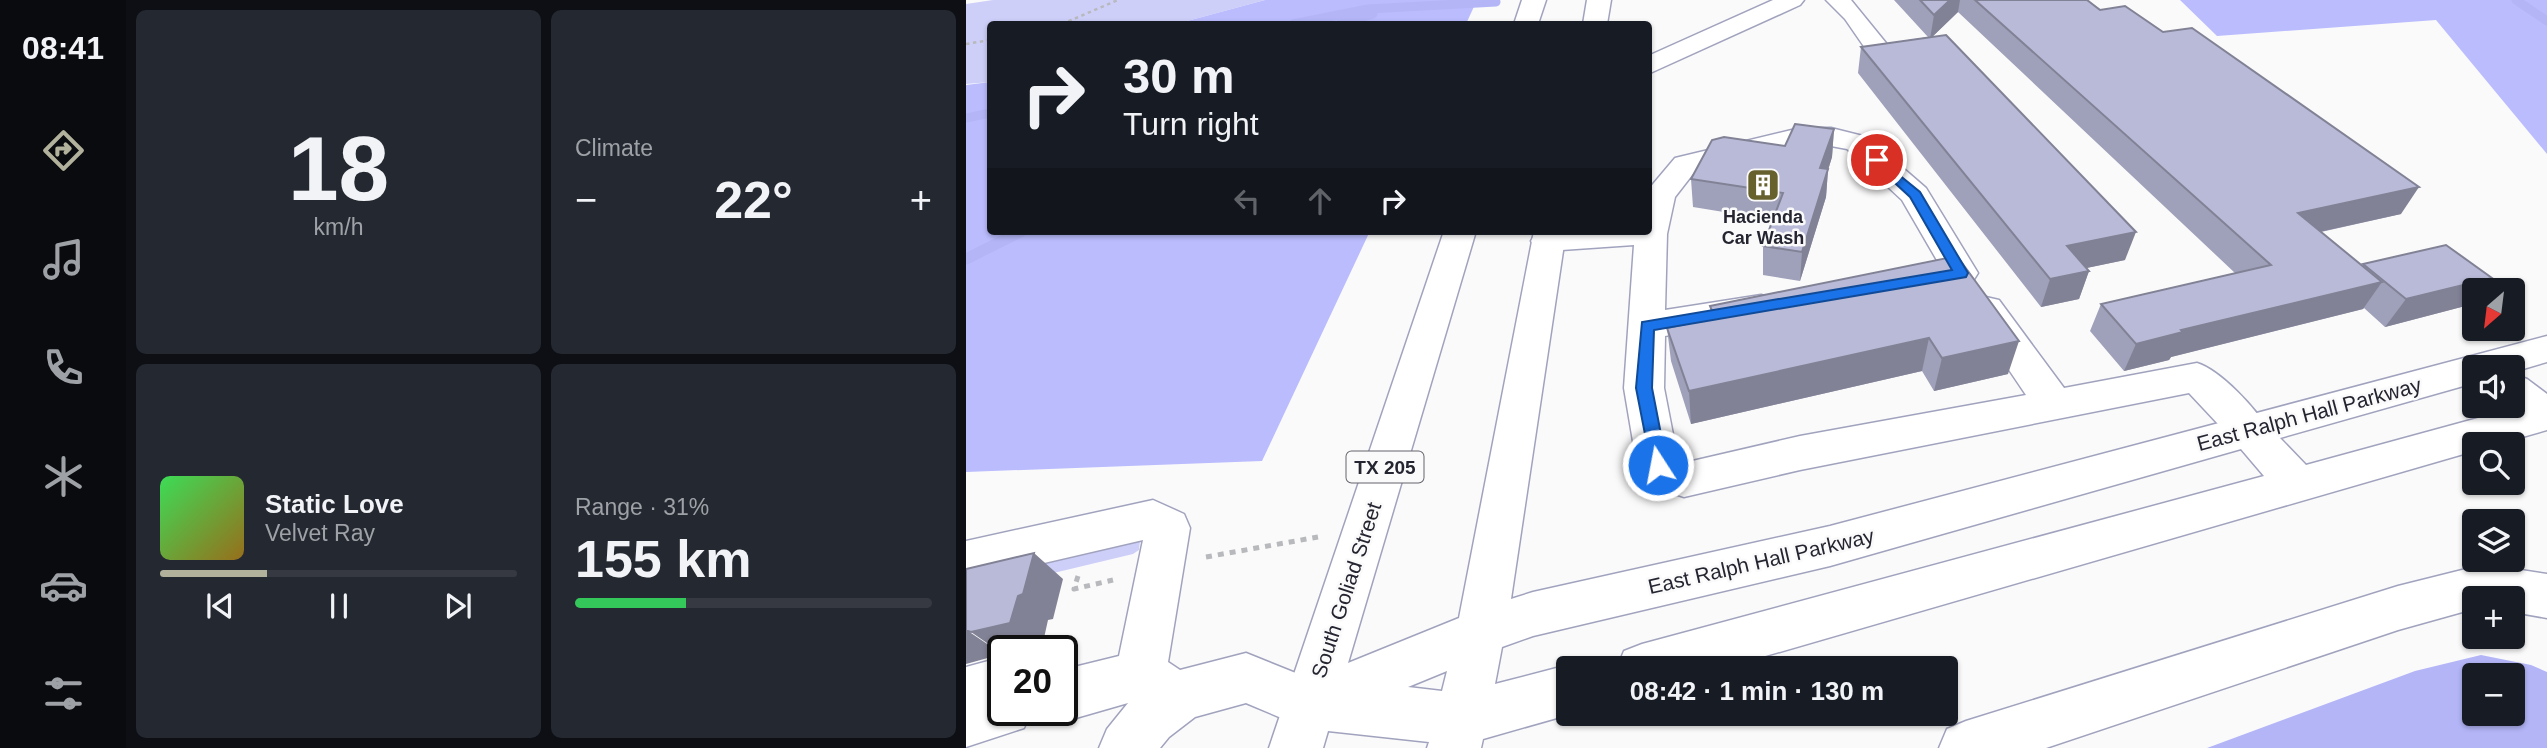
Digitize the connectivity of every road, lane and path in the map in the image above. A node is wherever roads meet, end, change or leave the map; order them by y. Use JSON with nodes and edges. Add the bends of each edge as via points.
{"nodes":[{"id":1,"x":1118,"y":0,"type":"edge"},
{"id":2,"x":1534,"y":0,"type":"edge"},
{"id":3,"x":1598,"y":0,"type":"edge"},
{"id":4,"x":1792,"y":0,"type":"edge"},
{"id":5,"x":1838,"y":0,"type":"edge"},
{"id":6,"x":1069,"y":21,"type":"edge"},
{"id":7,"x":1527,"y":21,"type":"edge"},
{"id":8,"x":1595,"y":21,"type":"edge"},
{"id":9,"x":987,"y":40,"type":"edge"},
{"id":10,"x":1874,"y":43,"type":"edge"},
{"id":11,"x":966,"y":44,"type":"edge"},
{"id":12,"x":1652,"y":64,"type":"edge"},
{"id":13,"x":1652,"y":230,"type":"edge"},
{"id":14,"x":1459,"y":235,"type":"edge"},
{"id":15,"x":1600,"y":235,"type":"edge"},
{"id":16,"x":1651,"y":235,"type":"edge"},
{"id":17,"x":1548,"y":236,"type":"edge"},
{"id":18,"x":1961,"y":273,"type":"junction"},
{"id":19,"x":1920,"y":280,"type":"edge"},
{"id":20,"x":1797,"y":301,"type":"edge"},
{"id":21,"x":1647,"y":326,"type":"junction"},
{"id":22,"x":2547,"y":349,"type":"edge"},
{"id":23,"x":2525,"y":358,"type":"edge"},
{"id":24,"x":2462,"y":378,"type":"edge"},
{"id":25,"x":2525,"y":400,"type":"edge"},
{"id":26,"x":2054,"y":404,"type":"junction"},
{"id":27,"x":2546,"y":416,"type":"edge"},
{"id":28,"x":2248,"y":430,"type":"junction"},
{"id":29,"x":2297,"y":484,"type":"junction"},
{"id":30,"x":966,"y":561,"type":"edge"},
{"id":31,"x":2547,"y":596,"type":"edge"},
{"id":32,"x":1481,"y":632,"type":"junction"},
{"id":33,"x":1686,"y":656,"type":"edge"},
{"id":34,"x":1161,"y":685,"type":"junction"},
{"id":35,"x":987,"y":686,"type":"edge"},
{"id":36,"x":1078,"y":689,"type":"edge"},
{"id":37,"x":966,"y":692,"type":"edge"},
{"id":38,"x":1556,"y":695,"type":"edge"},
{"id":39,"x":987,"y":715,"type":"edge"},
{"id":40,"x":966,"y":721,"type":"edge"},
{"id":41,"x":1303,"y":726,"type":"edge"},
{"id":42,"x":1457,"y":733,"type":"edge"},
{"id":43,"x":1126,"y":748,"type":"edge"},
{"id":44,"x":1966,"y":748,"type":"edge"}],
"edges":[{"from":1,"to":6,"type":"path"},
{"from":2,"to":7,"type":"main road"},
{"from":3,"to":8,"type":"main road"},
{"from":4,"to":12,"type":"main road"},
{"from":5,"to":10,"type":"main road"},
{"from":9,"to":11,"type":"path"},
{"from":13,"to":18,"type":"main road","via":[[1660,196],[1686,164],[1800,137],[1831,137],[1857,143],[1915,195]]},
{"from":14,"to":41,"type":"main road","name":"South Goliad Street","number":"TX 205"},
{"from":15,"to":17,"type":"main road"},
{"from":16,"to":21,"type":"main road"},
{"from":17,"to":32,"type":"main road"},
{"from":18,"to":19,"type":"main road"},
{"from":18,"to":26,"type":"main road"},
{"from":20,"to":21,"type":"main road"},
{"from":21,"to":26,"type":"main road","via":[[1644,388],[1658,465],[1684,480]]},
{"from":22,"to":23,"type":"main road","name":"East Ralph Hall Parkway"},
{"from":24,"to":28,"type":"main road","name":"East Ralph Hall Parkway"},
{"from":25,"to":27,"type":"main road"},
{"from":26,"to":28,"type":"main road","via":[[2197,376]]},
{"from":27,"to":29,"type":"main road"},
{"from":28,"to":29,"type":"main road"},
{"from":28,"to":32,"type":"main road","name":"East Ralph Hall Parkway","via":[[1830,546],[1533,614]]},
{"from":29,"to":33,"type":"main road"},
{"from":30,"to":34,"type":"main road","via":[[1153,519],[1168,528]]},
{"from":31,"to":44,"type":"main road","via":[[2466,590]]},
{"from":32,"to":41,"type":"main road","name":"East Ralph Hall Parkway"},
{"from":32,"to":42,"type":"main road"},
{"from":34,"to":36,"type":"main road"},
{"from":34,"to":41,"type":"main road","via":[[1246,678]]},
{"from":34,"to":43,"type":"main road","via":[[1150,719]]},
{"from":35,"to":37,"type":"main road"},
{"from":38,"to":42,"type":"main road"},
{"from":39,"to":40,"type":"main road"},
{"from":41,"to":42,"type":"main road"}]}
